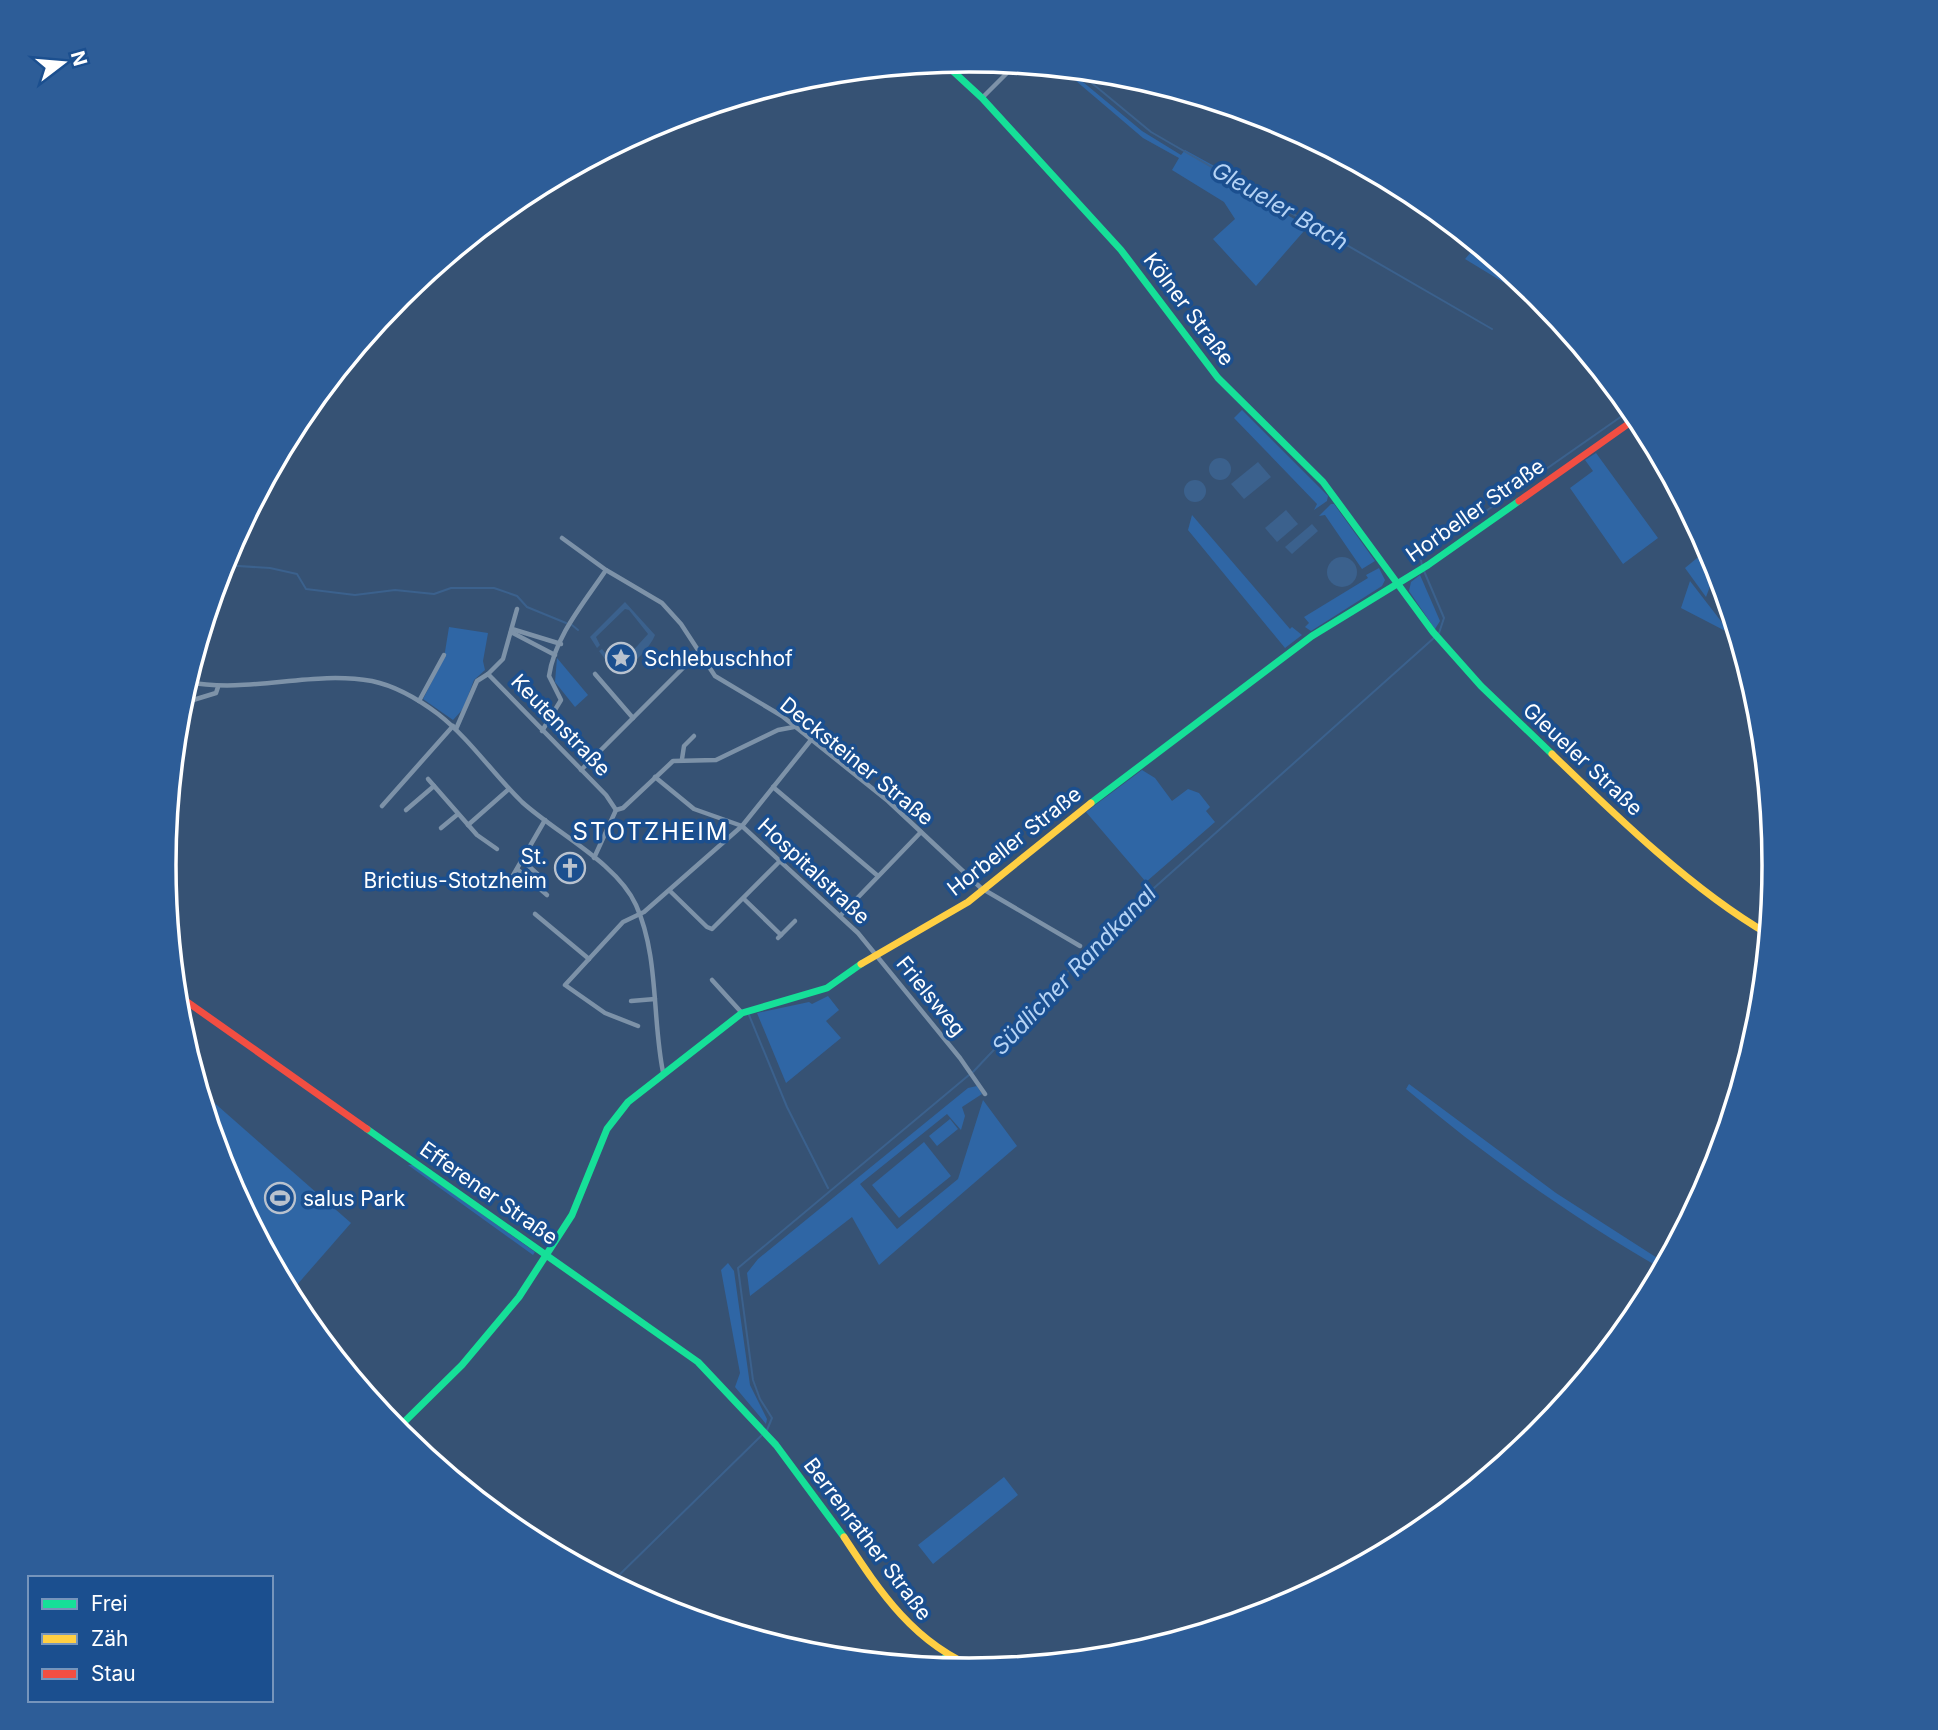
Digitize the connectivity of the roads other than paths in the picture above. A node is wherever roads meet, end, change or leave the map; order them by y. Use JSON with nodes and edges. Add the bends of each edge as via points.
{"nodes":[{"id":1,"x":954,"y":72,"type":"edge"},
{"id":2,"x":1007,"y":73,"type":"edge"},
{"id":3,"x":982,"y":98,"type":"junction"},
{"id":4,"x":1629,"y":424,"type":"edge"},
{"id":5,"x":562,"y":538,"type":"dead end"},
{"id":6,"x":606,"y":570,"type":"junction"},
{"id":7,"x":1398,"y":584,"type":"junction"},
{"id":8,"x":517,"y":608,"type":"dead end"},
{"id":9,"x":512,"y":630,"type":"junction"},
{"id":10,"x":561,"y":644,"type":"junction"},
{"id":11,"x":698,"y":653,"type":"junction"},
{"id":12,"x":444,"y":655,"type":"dead end"},
{"id":13,"x":555,"y":655,"type":"junction"},
{"id":14,"x":488,"y":674,"type":"junction"},
{"id":15,"x":595,"y":674,"type":"dead end"},
{"id":16,"x":197,"y":684,"type":"edge"},
{"id":17,"x":218,"y":687,"type":"junction"},
{"id":18,"x":193,"y":701,"type":"edge"},
{"id":19,"x":419,"y":701,"type":"junction"},
{"id":20,"x":782,"y":716,"type":"junction"},
{"id":21,"x":633,"y":718,"type":"junction"},
{"id":22,"x":794,"y":727,"type":"junction"},
{"id":23,"x":454,"y":728,"type":"junction"},
{"id":24,"x":778,"y":730,"type":"junction"},
{"id":25,"x":542,"y":731,"type":"junction"},
{"id":26,"x":694,"y":736,"type":"dead end"},
{"id":27,"x":811,"y":740,"type":"junction"},
{"id":28,"x":681,"y":759,"type":"junction"},
{"id":29,"x":581,"y":770,"type":"junction"},
{"id":30,"x":655,"y":777,"type":"junction"},
{"id":31,"x":428,"y":779,"type":"dead end"},
{"id":32,"x":434,"y":786,"type":"junction"},
{"id":33,"x":773,"y":787,"type":"junction"},
{"id":34,"x":509,"y":789,"type":"junction"},
{"id":35,"x":382,"y":806,"type":"dead end"},
{"id":36,"x":407,"y":810,"type":"dead end"},
{"id":37,"x":616,"y":810,"type":"junction"},
{"id":38,"x":458,"y":814,"type":"junction"},
{"id":39,"x":545,"y":821,"type":"junction"},
{"id":40,"x":468,"y":825,"type":"junction"},
{"id":41,"x":742,"y":826,"type":"junction"},
{"id":42,"x":441,"y":828,"type":"dead end"},
{"id":43,"x":921,"y":832,"type":"junction"},
{"id":44,"x":497,"y":849,"type":"dead end"},
{"id":45,"x":594,"y":858,"type":"junction"},
{"id":46,"x":523,"y":861,"type":"junction"},
{"id":47,"x":780,"y":861,"type":"junction"},
{"id":48,"x":517,"y":869,"type":"junction"},
{"id":49,"x":878,"y":876,"type":"junction"},
{"id":50,"x":508,"y":884,"type":"dead end"},
{"id":51,"x":540,"y":888,"type":"junction"},
{"id":52,"x":984,"y":890,"type":"junction"},
{"id":53,"x":670,"y":891,"type":"junction"},
{"id":54,"x":548,"y":895,"type":"dead end"},
{"id":55,"x":744,"y":899,"type":"junction"},
{"id":56,"x":535,"y":914,"type":"dead end"},
{"id":57,"x":640,"y":914,"type":"junction"},
{"id":58,"x":840,"y":916,"type":"junction"},
{"id":59,"x":794,"y":920,"type":"dead end"},
{"id":60,"x":1760,"y":929,"type":"edge"},
{"id":61,"x":1080,"y":946,"type":"dead end"},
{"id":62,"x":876,"y":953,"type":"junction"},
{"id":63,"x":589,"y":959,"type":"junction"},
{"id":64,"x":712,"y":980,"type":"dead end"},
{"id":65,"x":656,"y":999,"type":"junction"},
{"id":66,"x":631,"y":1002,"type":"dead end"},
{"id":67,"x":188,"y":1003,"type":"edge"},
{"id":68,"x":742,"y":1013,"type":"junction"},
{"id":69,"x":638,"y":1026,"type":"dead end"},
{"id":70,"x":663,"y":1072,"type":"junction"},
{"id":71,"x":985,"y":1094,"type":"dead end"},
{"id":72,"x":547,"y":1256,"type":"junction"},
{"id":73,"x":404,"y":1422,"type":"edge"},
{"id":74,"x":768,"y":1436,"type":"joint"},
{"id":75,"x":946,"y":1657,"type":"edge"}],
"edges":[{"from":1,"to":3,"type":"street","name":"Kölner Straße"},
{"from":2,"to":3,"type":"street"},
{"from":3,"to":7,"type":"street","name":"Kölner Straße","via":[[1131,261],[1218,378],[1323,482]]},
{"from":4,"to":7,"type":"street","name":"Horbeller Straße"},
{"from":5,"to":6,"type":"street","name":"Decksteiner Straße"},
{"from":6,"to":10,"type":"street","via":[[573,616]]},
{"from":6,"to":11,"type":"street","name":"Decksteiner Straße","via":[[662,603]]},
{"from":7,"to":52,"type":"street","name":"Horbeller Straße","via":[[1312,636]]},
{"from":7,"to":60,"type":"street","name":"Gleueler Straße","via":[[1481,686],[1604,806]]},
{"from":8,"to":9,"type":"street"},
{"from":9,"to":10,"type":"street"},
{"from":9,"to":13,"type":"street"},
{"from":9,"to":14,"type":"street","via":[[503,659]]},
{"from":10,"to":13,"type":"street"},
{"from":11,"to":20,"type":"street","name":"Decksteiner Straße","via":[[720,680]]},
{"from":11,"to":21,"type":"street"},
{"from":12,"to":19,"type":"street"},
{"from":13,"to":25,"type":"street","via":[[549,676],[561,700]]},
{"from":14,"to":23,"type":"street","name":"Keutenstraße","via":[[477,681]]},
{"from":14,"to":25,"type":"street","name":"Keutenstraße"},
{"from":15,"to":21,"type":"street"},
{"from":16,"to":17,"type":"street"},
{"from":17,"to":18,"type":"street","via":[[216,693]]},
{"from":17,"to":19,"type":"street","via":[[347,678],[391,687]]},
{"from":19,"to":23,"type":"street"},
{"from":20,"to":22,"type":"street","name":"Decksteiner Straße"},
{"from":20,"to":24,"type":"street"},
{"from":21,"to":29,"type":"street"},
{"from":22,"to":24,"type":"street"},
{"from":22,"to":27,"type":"street","name":"Decksteiner Straße"},
{"from":23,"to":34,"type":"street"},
{"from":23,"to":35,"type":"street"},
{"from":24,"to":28,"type":"street","via":[[716,760]]},
{"from":25,"to":29,"type":"street","name":"Keutenstraße"},
{"from":26,"to":28,"type":"street"},
{"from":27,"to":33,"type":"street"},
{"from":27,"to":43,"type":"street","name":"Decksteiner Straße"},
{"from":28,"to":30,"type":"street"},
{"from":29,"to":37,"type":"street","name":"Keutenstraße"},
{"from":30,"to":37,"type":"street"},
{"from":30,"to":41,"type":"street","name":"Hospitalstraße","via":[[694,809]]},
{"from":31,"to":32,"type":"street"},
{"from":32,"to":36,"type":"street"},
{"from":32,"to":38,"type":"street"},
{"from":33,"to":41,"type":"street"},
{"from":33,"to":49,"type":"street"},
{"from":34,"to":39,"type":"street"},
{"from":34,"to":40,"type":"street"},
{"from":37,"to":45,"type":"street"},
{"from":38,"to":40,"type":"street"},
{"from":38,"to":42,"type":"street"},
{"from":39,"to":45,"type":"street"},
{"from":39,"to":46,"type":"street"},
{"from":40,"to":44,"type":"street"},
{"from":41,"to":47,"type":"street","name":"Hospitalstraße"},
{"from":41,"to":53,"type":"street"},
{"from":43,"to":49,"type":"street"},
{"from":43,"to":52,"type":"street","name":"Decksteiner Straße"},
{"from":45,"to":57,"type":"street","via":[[622,884]]},
{"from":46,"to":48,"type":"street"},
{"from":46,"to":51,"type":"street","via":[[544,880]]},
{"from":47,"to":55,"type":"street"},
{"from":47,"to":58,"type":"street","name":"Hospitalstraße"},
{"from":48,"to":50,"type":"street"},
{"from":48,"to":51,"type":"street"},
{"from":49,"to":58,"type":"street"},
{"from":51,"to":54,"type":"street"},
{"from":52,"to":61,"type":"street","name":"Decksteiner Straße"},
{"from":52,"to":62,"type":"street","name":"Horbeller Straße"},
{"from":53,"to":55,"type":"street","via":[[709,929]]},
{"from":53,"to":57,"type":"street"},
{"from":55,"to":59,"type":"street","via":[[780,937]]},
{"from":56,"to":63,"type":"street"},
{"from":57,"to":63,"type":"street","via":[[623,922]]},
{"from":57,"to":65,"type":"street"},
{"from":58,"to":62,"type":"street","name":"Hospitalstraße"},
{"from":62,"to":68,"type":"street","name":"Horbeller Straße","via":[[818,992]]},
{"from":62,"to":71,"type":"street","name":"Frielsweg"},
{"from":63,"to":69,"type":"street","via":[[565,985],[605,1013]]},
{"from":64,"to":68,"type":"street"},
{"from":65,"to":66,"type":"street"},
{"from":65,"to":70,"type":"street"},
{"from":67,"to":72,"type":"street","name":"Efferener Straße"},
{"from":68,"to":70,"type":"street","name":"Horbeller Straße"},
{"from":70,"to":72,"type":"street","name":"Horbeller Straße","via":[[628,1102],[607,1129],[572,1215]]},
{"from":72,"to":73,"type":"street","name":"Horbeller Straße","via":[[492,1332]]},
{"from":72,"to":74,"type":"street","name":"Efferener Straße","via":[[698,1362]]},
{"from":74,"to":75,"type":"street","name":"Berrenrather Straße","via":[[908,1626]]}]}
